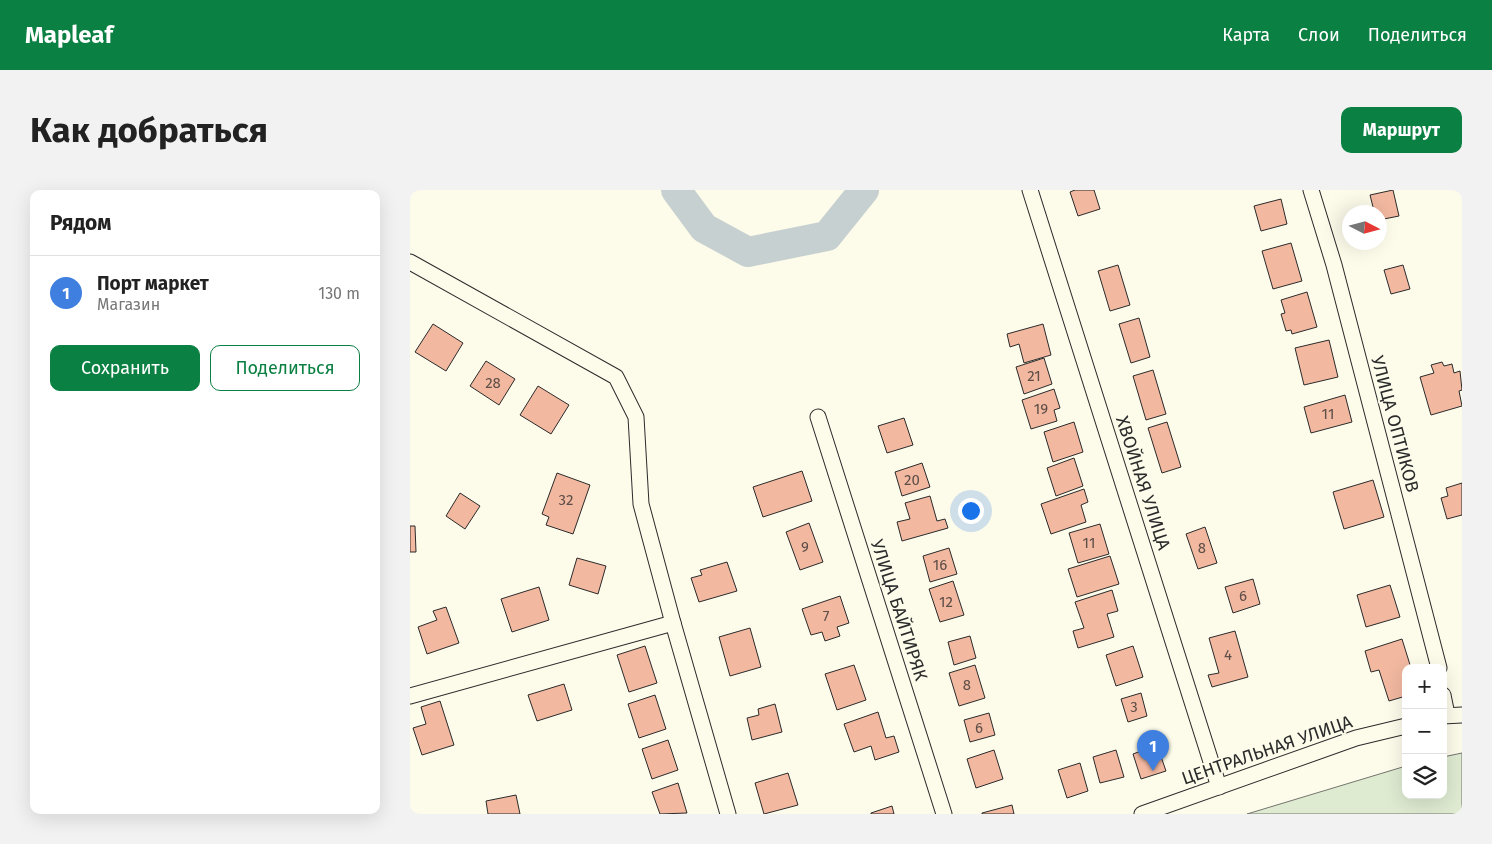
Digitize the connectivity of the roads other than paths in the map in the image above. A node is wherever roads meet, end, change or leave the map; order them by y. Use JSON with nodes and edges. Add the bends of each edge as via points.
{"nodes":[{"id":1,"x":1030,"y":190,"type":"edge"},
{"id":2,"x":1311,"y":190,"type":"edge"},
{"id":3,"x":410,"y":262,"type":"edge"},
{"id":4,"x":818,"y":417,"type":"dead end"},
{"id":5,"x":673,"y":623,"type":"junction"},
{"id":6,"x":1438,"y":664,"type":"edge"},
{"id":7,"x":410,"y":696,"type":"edge"},
{"id":8,"x":1462,"y":714,"type":"edge"},
{"id":9,"x":1447,"y":716,"type":"edge"},
{"id":10,"x":1402,"y":727,"type":"edge"},
{"id":11,"x":1219,"y":787,"type":"junction"},
{"id":12,"x":728,"y":814,"type":"edge"},
{"id":13,"x":944,"y":814,"type":"edge"},
{"id":14,"x":1142,"y":814,"type":"edge"}],
"edges":[{"from":1,"to":11,"type":"street","name":"ХВОЙНАЯ УЛИЦА"},
{"from":2,"to":6,"type":"street","name":"УЛИЦА ОПТИКОВ","via":[[1334,265]]},
{"from":3,"to":5,"type":"street","via":[[616,378],[636,417],[641,504]]},
{"from":4,"to":13,"type":"street","name":"УЛИЦА БАЙТИРЯК"},
{"from":5,"to":7,"type":"street"},
{"from":5,"to":12,"type":"street"},
{"from":8,"to":9,"type":"street"},
{"from":10,"to":11,"type":"street","name":"ЦЕНТРАЛЬНАЯ УЛИЦА","via":[[1356,738]]},
{"from":11,"to":14,"type":"street","name":"ЦЕНТРАЛЬНАЯ УЛИЦА"}]}
